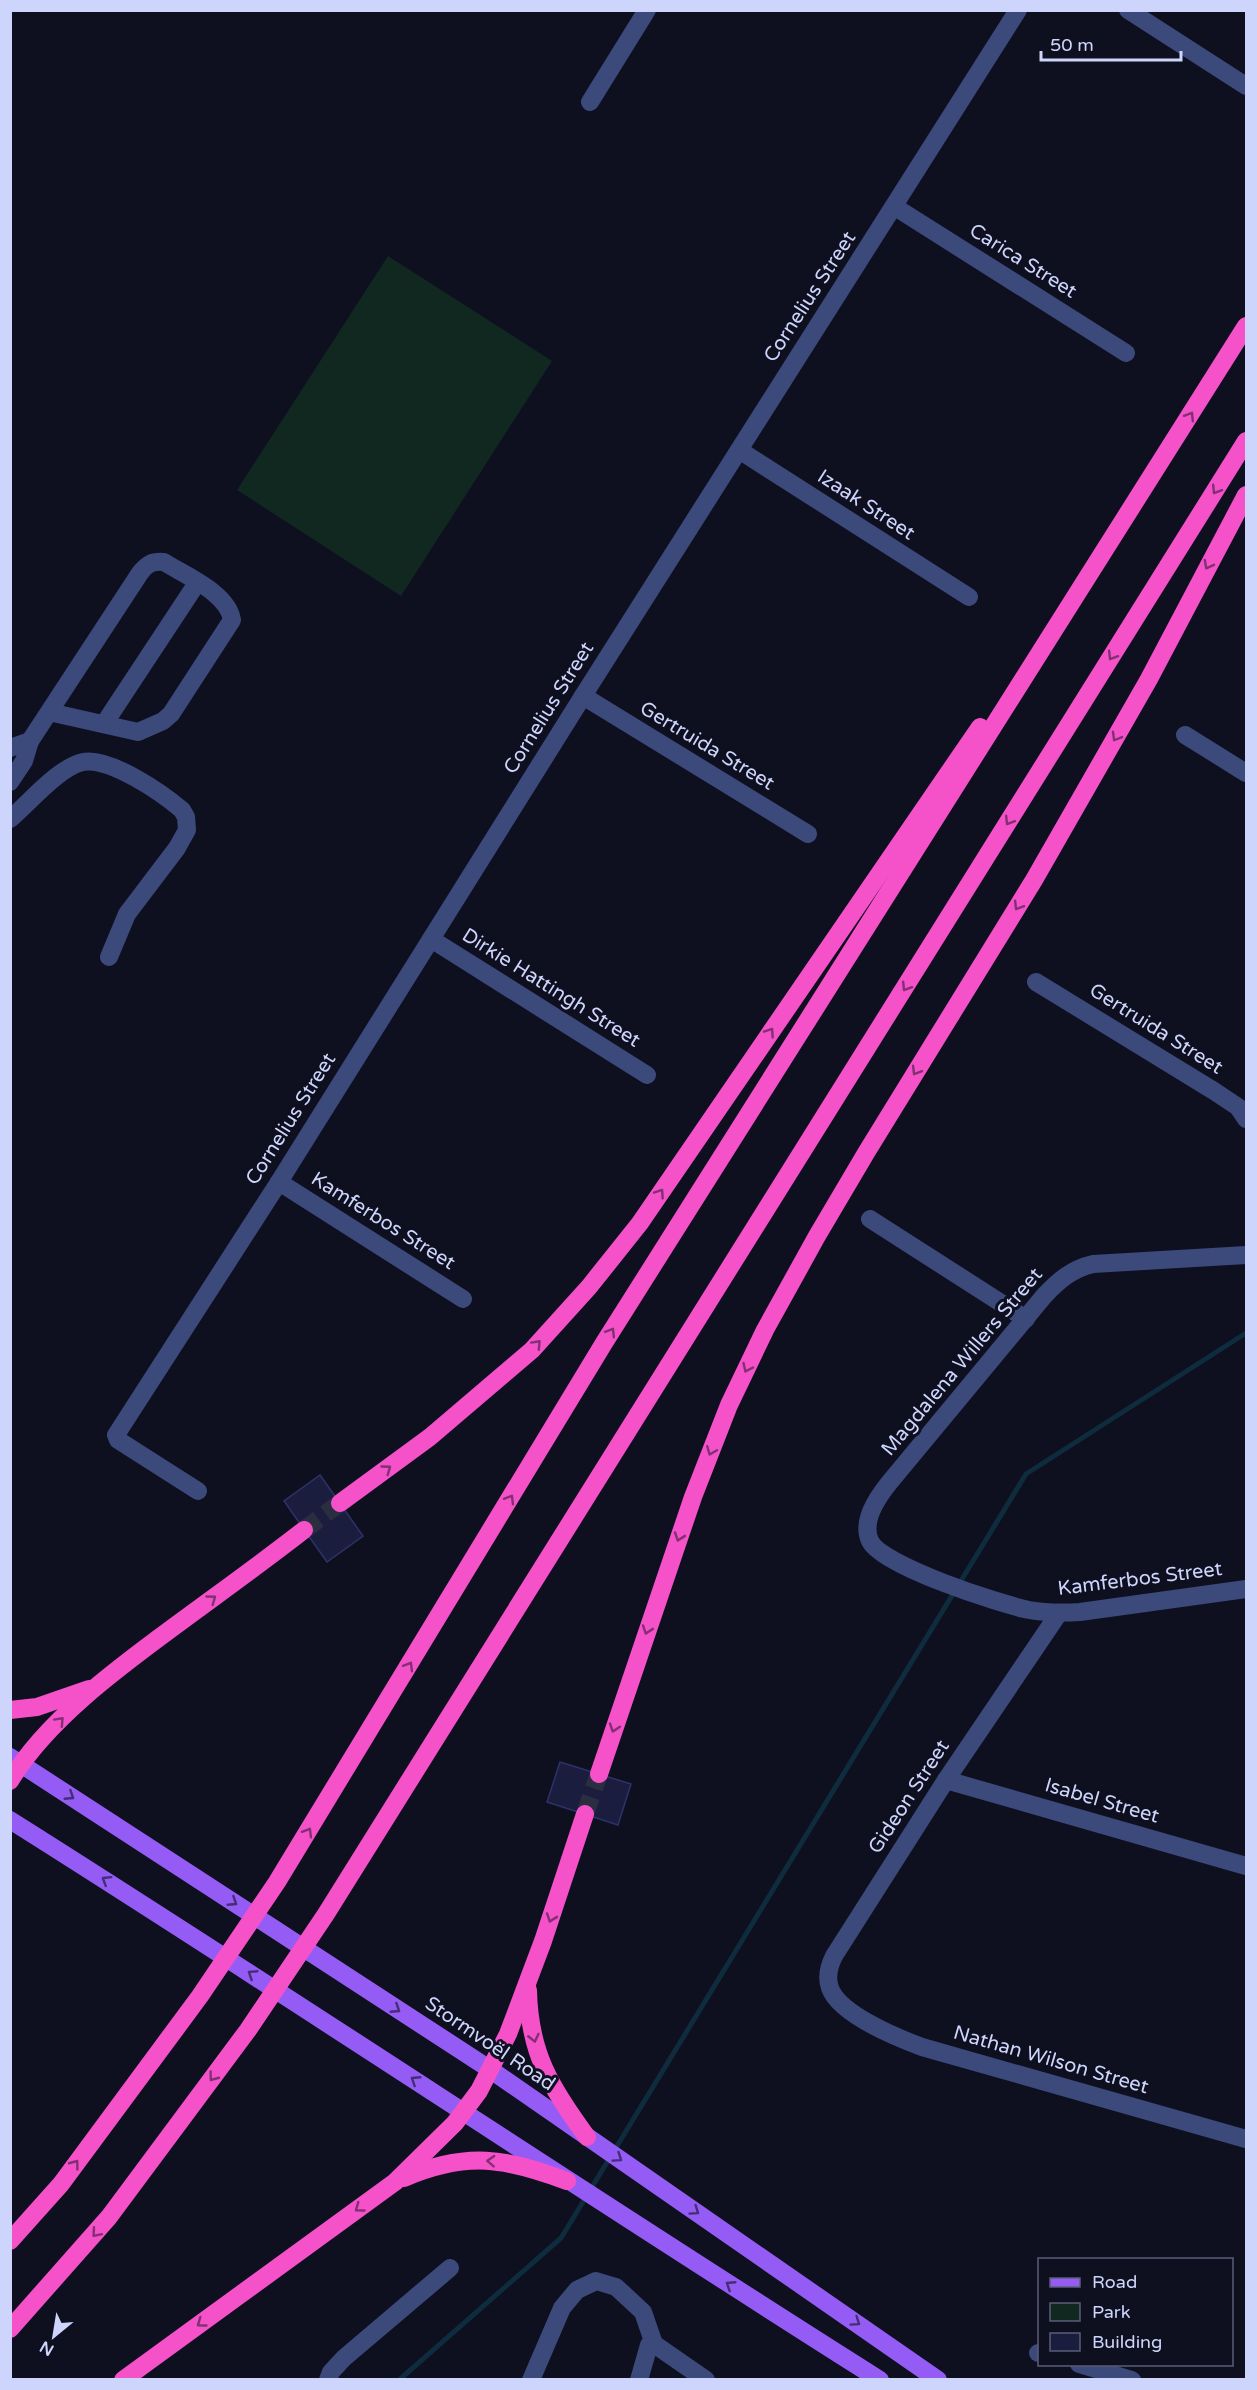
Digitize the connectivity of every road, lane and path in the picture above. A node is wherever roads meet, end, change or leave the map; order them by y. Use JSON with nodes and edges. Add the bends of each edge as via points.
{"nodes":[{"id":1,"x":647,"y":10,"type":"edge"},
{"id":2,"x":1018,"y":10,"type":"edge"},
{"id":3,"x":1128,"y":10,"type":"edge"},
{"id":4,"x":1246,"y":86,"type":"edge"},
{"id":5,"x":590,"y":102,"type":"dead end"},
{"id":6,"x":895,"y":207,"type":"junction"},
{"id":7,"x":1246,"y":326,"type":"edge"},
{"id":8,"x":1126,"y":353,"type":"dead end"},
{"id":9,"x":1246,"y":441,"type":"edge"},
{"id":10,"x":739,"y":450,"type":"junction"},
{"id":11,"x":1158,"y":465,"type":"junction"},
{"id":12,"x":1246,"y":495,"type":"edge"},
{"id":13,"x":198,"y":583,"type":"junction"},
{"id":14,"x":969,"y":597,"type":"dead end"},
{"id":15,"x":583,"y":696,"type":"junction"},
{"id":16,"x":49,"y":712,"type":"junction"},
{"id":17,"x":104,"y":724,"type":"junction"},
{"id":18,"x":1185,"y":735,"type":"dead end"},
{"id":19,"x":30,"y":741,"type":"junction"},
{"id":20,"x":10,"y":748,"type":"edge"},
{"id":21,"x":1246,"y":772,"type":"edge"},
{"id":22,"x":10,"y":782,"type":"edge"},
{"id":23,"x":10,"y":819,"type":"edge"},
{"id":24,"x":808,"y":834,"type":"dead end"},
{"id":25,"x":431,"y":939,"type":"junction"},
{"id":26,"x":109,"y":957,"type":"dead end"},
{"id":27,"x":1036,"y":982,"type":"dead end"},
{"id":28,"x":647,"y":1075,"type":"dead end"},
{"id":29,"x":1246,"y":1119,"type":"edge"},
{"id":30,"x":279,"y":1182,"type":"junction"},
{"id":31,"x":870,"y":1219,"type":"dead end"},
{"id":32,"x":1246,"y":1255,"type":"edge"},
{"id":33,"x":463,"y":1299,"type":"dead end"},
{"id":34,"x":1026,"y":1319,"type":"junction"},
{"id":35,"x":198,"y":1491,"type":"dead end"},
{"id":36,"x":340,"y":1503,"type":"tunnel mouth"},
{"id":37,"x":304,"y":1530,"type":"tunnel mouth"},
{"id":38,"x":873,"y":1546,"type":"joint"},
{"id":39,"x":1246,"y":1589,"type":"edge"},
{"id":40,"x":1059,"y":1613,"type":"junction"},
{"id":41,"x":95,"y":1687,"type":"junction"},
{"id":42,"x":10,"y":1710,"type":"edge"},
{"id":43,"x":16,"y":1761,"type":"edge"},
{"id":44,"x":599,"y":1774,"type":"tunnel mouth"},
{"id":45,"x":946,"y":1779,"type":"junction"},
{"id":46,"x":10,"y":1781,"type":"edge"},
{"id":47,"x":585,"y":1814,"type":"tunnel mouth"},
{"id":48,"x":10,"y":1820,"type":"edge"},
{"id":49,"x":1246,"y":1866,"type":"edge"},
{"id":50,"x":528,"y":1980,"type":"junction"},
{"id":51,"x":849,"y":2009,"type":"joint"},
{"id":52,"x":491,"y":2070,"type":"junction"},
{"id":53,"x":464,"y":2112,"type":"junction"},
{"id":54,"x":588,"y":2138,"type":"junction"},
{"id":55,"x":1246,"y":2139,"type":"edge"},
{"id":56,"x":395,"y":2182,"type":"junction"},
{"id":57,"x":569,"y":2182,"type":"junction"},
{"id":58,"x":10,"y":2241,"type":"edge"},
{"id":59,"x":450,"y":2268,"type":"dead end"},
{"id":60,"x":10,"y":2329,"type":"edge"},
{"id":61,"x":654,"y":2344,"type":"junction"},
{"id":62,"x":1086,"y":2366,"type":"edge"},
{"id":63,"x":699,"y":2377,"type":"edge"},
{"id":64,"x":123,"y":2379,"type":"edge"},
{"id":65,"x":328,"y":2379,"type":"edge"},
{"id":66,"x":531,"y":2379,"type":"edge"},
{"id":67,"x":639,"y":2379,"type":"edge"},
{"id":68,"x":880,"y":2379,"type":"edge"},
{"id":69,"x":938,"y":2379,"type":"edge"},
{"id":70,"x":1132,"y":2379,"type":"edge"}],
"edges":[{"from":1,"to":5,"type":"street"},
{"from":2,"to":6,"type":"street","name":"Cornelius Street"},
{"from":3,"to":4,"type":"street"},
{"from":6,"to":8,"type":"street","name":"Carica Street"},
{"from":6,"to":10,"type":"street","name":"Cornelius Street"},
{"from":11,"to":7,"type":"highway","one_way":true},
{"from":9,"to":60,"type":"highway","one_way":true,"via":[[326,1914],[248,2030],[109,2217]]},
{"from":10,"to":14,"type":"street","name":"Izaak Street"},
{"from":10,"to":15,"type":"street","name":"Cornelius Street"},
{"from":36,"to":11,"type":"highway","one_way":true,"via":[[430,1437],[532,1350],[633,1233]]},
{"from":58,"to":11,"type":"highway","one_way":true,"via":[[61,2184],[200,1996],[277,1882],[604,1343]]},
{"from":12,"to":44,"type":"highway","one_way":true,"via":[[1149,679],[1034,880],[844,1190],[765,1330],[693,1497]]},
{"from":13,"to":16,"type":"street","via":[[164,562],[154,561],[145,566]]},
{"from":13,"to":17,"type":"street"},
{"from":13,"to":17,"type":"street","via":[[226,603],[232,620],[171,714],[138,732]]},
{"from":15,"to":24,"type":"street","name":"Gertruida Street"},
{"from":15,"to":25,"type":"street","name":"Cornelius Street"},
{"from":16,"to":17,"type":"street"},
{"from":16,"to":19,"type":"street"},
{"from":18,"to":21,"type":"street"},
{"from":19,"to":20,"type":"street"},
{"from":19,"to":22,"type":"street","via":[[24,761]]},
{"from":23,"to":26,"type":"street","via":[[61,774],[83,762],[111,766],[182,810],[186,830],[127,914]]},
{"from":25,"to":28,"type":"street","name":"Dirkie Hattingh Street"},
{"from":25,"to":30,"type":"street","name":"Cornelius Street"},
{"from":27,"to":29,"type":"street","name":"Gertruida Street","via":[[1214,1091],[1238,1107]]},
{"from":30,"to":33,"type":"street","name":"Kamferbos Street"},
{"from":30,"to":35,"type":"street","name":"Cornelius Street","via":[[115,1437]]},
{"from":31,"to":34,"type":"street"},
{"from":32,"to":34,"type":"street","name":"Magdalena Willers Street","via":[[1082,1267],[1055,1284]]},
{"from":34,"to":38,"type":"street","name":"Magdalena Willers Street","via":[[881,1493],[868,1525]]},
{"from":41,"to":37,"type":"highway","one_way":true},
{"from":38,"to":40,"type":"street","name":"Kamferbos Street","via":[[900,1564],[940,1581],[1013,1606]]},
{"from":39,"to":40,"type":"street","name":"Kamferbos Street"},
{"from":40,"to":45,"type":"street","name":"Gideon Street"},
{"from":41,"to":42,"type":"highway","via":[[37,1707]]},
{"from":43,"to":41,"type":"highway","one_way":true},
{"from":43,"to":46,"type":"highway"},
{"from":43,"to":52,"type":"main road","name":"Stormvoël Road","one_way":true},
{"from":45,"to":49,"type":"street","name":"Isabel Street"},
{"from":45,"to":51,"type":"street","name":"Gideon Street","via":[[831,1963],[830,1988]]},
{"from":47,"to":50,"type":"highway","one_way":true},
{"from":53,"to":48,"type":"main road","one_way":true},
{"from":50,"to":52,"type":"highway"},
{"from":50,"to":54,"type":"highway","one_way":true,"via":[[530,2021],[539,2058],[556,2093]]},
{"from":51,"to":55,"type":"street","name":"Nathan Wilson Street","via":[[922,2047]]},
{"from":52,"to":53,"type":"highway"},
{"from":52,"to":54,"type":"main road","name":"Stormvoël Road"},
{"from":53,"to":56,"type":"highway"},
{"from":53,"to":57,"type":"main road"},
{"from":54,"to":69,"type":"main road","name":"Stormvoël Road","one_way":true},
{"from":57,"to":56,"type":"highway","one_way":true,"via":[[521,2165],[472,2160],[440,2164]]},
{"from":56,"to":64,"type":"highway","one_way":true},
{"from":68,"to":57,"type":"main road","one_way":true},
{"from":59,"to":65,"type":"street","via":[[344,2358]]},
{"from":61,"to":63,"type":"street"},
{"from":61,"to":66,"type":"street","via":[[643,2312],[616,2287],[596,2281],[577,2290],[562,2308]]},
{"from":61,"to":67,"type":"street","via":[[649,2346]]},
{"from":62,"to":70,"type":"street"}]}
